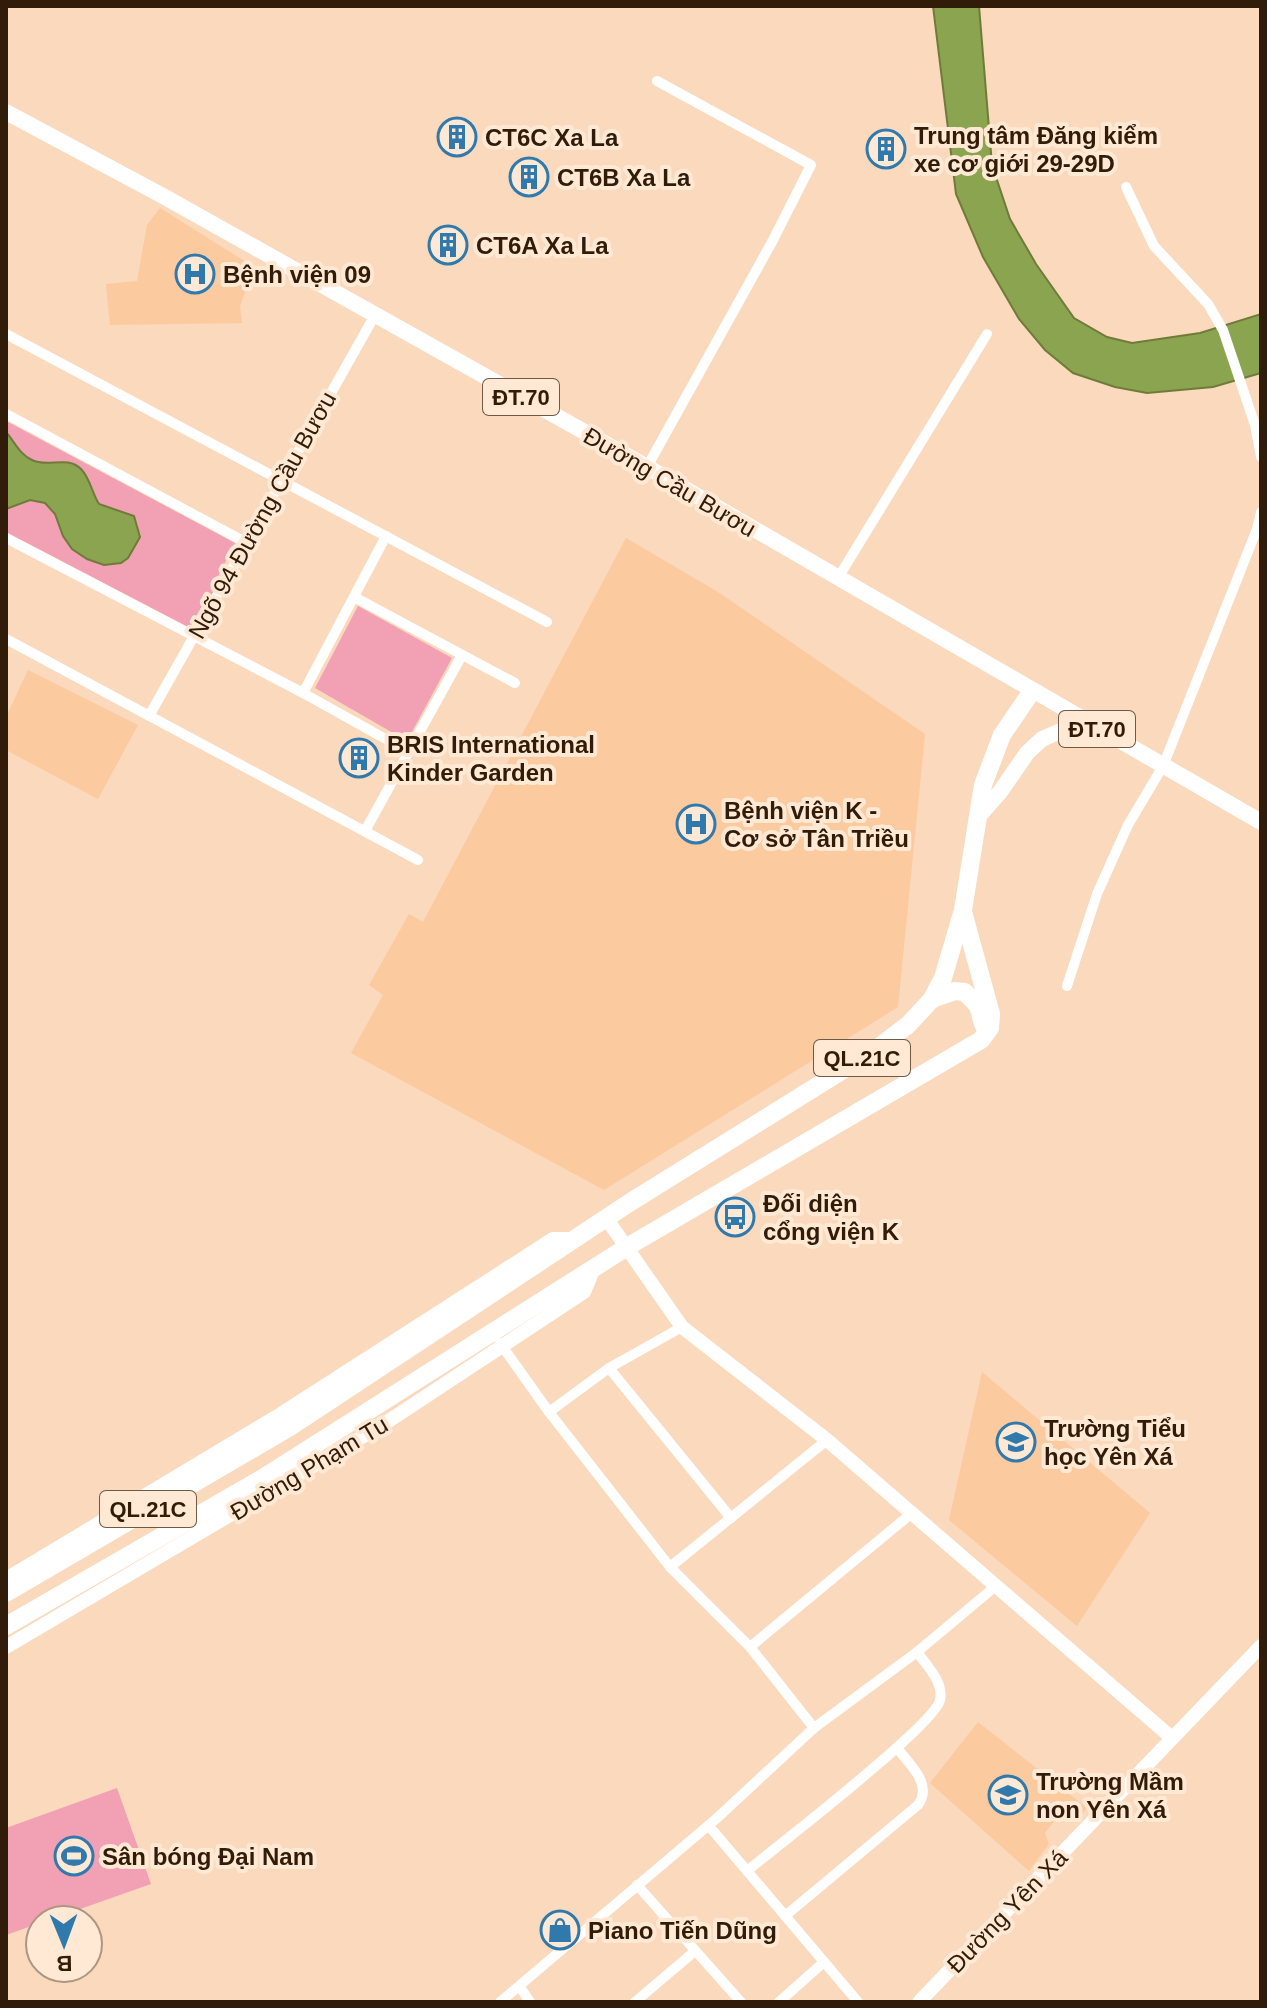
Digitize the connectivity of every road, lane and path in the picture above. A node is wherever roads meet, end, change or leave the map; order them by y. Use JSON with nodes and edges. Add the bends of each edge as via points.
{"nodes":[{"id":1,"x":657,"y":81,"type":"dead end"},
{"id":2,"x":6,"y":112,"type":"edge"},
{"id":3,"x":1126,"y":187,"type":"dead end"},
{"id":4,"x":375,"y":315,"type":"junction"},
{"id":5,"x":6,"y":334,"type":"edge"},
{"id":6,"x":987,"y":334,"type":"dead end"},
{"id":7,"x":6,"y":414,"type":"edge"},
{"id":8,"x":1258,"y":423,"type":"edge"},
{"id":9,"x":1261,"y":457,"type":"edge"},
{"id":10,"x":647,"y":467,"type":"junction"},
{"id":11,"x":282,"y":480,"type":"junction"},
{"id":12,"x":1261,"y":512,"type":"edge"},
{"id":13,"x":386,"y":536,"type":"junction"},
{"id":14,"x":6,"y":538,"type":"edge"},
{"id":15,"x":247,"y":543,"type":"junction"},
{"id":16,"x":838,"y":578,"type":"junction"},
{"id":17,"x":354,"y":597,"type":"junction"},
{"id":18,"x":547,"y":622,"type":"dead end"},
{"id":19,"x":194,"y":635,"type":"junction"},
{"id":20,"x":6,"y":639,"type":"edge"},
{"id":21,"x":462,"y":655,"type":"junction"},
{"id":22,"x":515,"y":683,"type":"dead end"},
{"id":23,"x":1032,"y":691,"type":"junction"},
{"id":24,"x":303,"y":693,"type":"junction"},
{"id":25,"x":149,"y":716,"type":"junction"},
{"id":26,"x":1109,"y":735,"type":"junction"},
{"id":27,"x":409,"y":752,"type":"junction"},
{"id":28,"x":1163,"y":766,"type":"junction"},
{"id":29,"x":978,"y":817,"type":"junction"},
{"id":30,"x":1261,"y":822,"type":"edge"},
{"id":31,"x":365,"y":831,"type":"junction"},
{"id":32,"x":418,"y":860,"type":"dead end"},
{"id":33,"x":963,"y":910,"type":"junction"},
{"id":34,"x":1067,"y":986,"type":"dead end"},
{"id":35,"x":932,"y":999,"type":"junction"},
{"id":36,"x":986,"y":1034,"type":"junction"},
{"id":37,"x":606,"y":1218,"type":"junction"},
{"id":38,"x":627,"y":1247,"type":"junction"},
{"id":39,"x":682,"y":1327,"type":"junction"},
{"id":40,"x":497,"y":1339,"type":"junction"},
{"id":41,"x":609,"y":1368,"type":"junction"},
{"id":42,"x":549,"y":1412,"type":"junction"},
{"id":43,"x":285,"y":1420,"type":"junction"},
{"id":44,"x":827,"y":1440,"type":"junction"},
{"id":45,"x":313,"y":1457,"type":"junction"},
{"id":46,"x":912,"y":1513,"type":"junction"},
{"id":47,"x":731,"y":1518,"type":"junction"},
{"id":48,"x":670,"y":1567,"type":"junction"},
{"id":49,"x":6,"y":1579,"type":"edge"},
{"id":50,"x":997,"y":1585,"type":"junction"},
{"id":51,"x":6,"y":1593,"type":"edge"},
{"id":52,"x":6,"y":1626,"type":"edge"},
{"id":53,"x":1261,"y":1646,"type":"edge"},
{"id":54,"x":6,"y":1647,"type":"edge"},
{"id":55,"x":750,"y":1647,"type":"junction"},
{"id":56,"x":917,"y":1652,"type":"junction"},
{"id":57,"x":814,"y":1728,"type":"junction"},
{"id":58,"x":1172,"y":1738,"type":"junction"},
{"id":59,"x":897,"y":1748,"type":"junction"},
{"id":60,"x":709,"y":1826,"type":"junction"},
{"id":61,"x":747,"y":1871,"type":"junction"},
{"id":62,"x":637,"y":1885,"type":"junction"},
{"id":63,"x":785,"y":1916,"type":"junction"},
{"id":64,"x":695,"y":1951,"type":"junction"},
{"id":65,"x":824,"y":1962,"type":"junction"},
{"id":66,"x":520,"y":1987,"type":"junction"},
{"id":67,"x":500,"y":2002,"type":"edge"},
{"id":68,"x":530,"y":2002,"type":"edge"},
{"id":69,"x":635,"y":2002,"type":"edge"},
{"id":70,"x":741,"y":2002,"type":"edge"},
{"id":71,"x":779,"y":2002,"type":"edge"},
{"id":72,"x":858,"y":2002,"type":"edge"},
{"id":73,"x":919,"y":2002,"type":"edge"}],
"edges":[{"from":1,"to":10,"type":"street","via":[[811,165]]},
{"from":2,"to":4,"type":"main road","name":"Đường Cầu Bươu","number":"ĐT.70"},
{"from":3,"to":8,"type":"street","via":[[1154,246],[1208,304],[1223,330]]},
{"from":4,"to":10,"type":"main road","name":"Đường Cầu Bươu","number":"ĐT.70"},
{"from":4,"to":11,"type":"street","name":"Ngõ 94 Đường Cầu Bươu"},
{"from":5,"to":11,"type":"street"},
{"from":6,"to":16,"type":"street"},
{"from":7,"to":15,"type":"street"},
{"from":8,"to":9,"type":"street"},
{"from":10,"to":16,"type":"main road","name":"Đường Cầu Bươu","number":"ĐT.70"},
{"from":11,"to":13,"type":"street"},
{"from":11,"to":15,"type":"street","name":"Ngõ 94 Đường Cầu Bươu"},
{"from":12,"to":28,"type":"street"},
{"from":13,"to":17,"type":"street"},
{"from":13,"to":18,"type":"street"},
{"from":14,"to":19,"type":"street"},
{"from":15,"to":19,"type":"street","name":"Ngõ 94 Đường Cầu Bươu"},
{"from":16,"to":23,"type":"main road","name":"Đường Cầu Bươu","number":"ĐT.70"},
{"from":17,"to":21,"type":"street"},
{"from":17,"to":24,"type":"street"},
{"from":19,"to":24,"type":"street"},
{"from":19,"to":25,"type":"street","name":"Ngõ 94 Đường Cầu Bươu"},
{"from":20,"to":25,"type":"street"},
{"from":21,"to":22,"type":"street"},
{"from":21,"to":27,"type":"street"},
{"from":23,"to":26,"type":"main road","name":"Đường Cầu Bươu","number":"ĐT.70"},
{"from":23,"to":29,"type":"highway","name":"Đường Phạm Tu","via":[[1002,735],[983,785]]},
{"from":24,"to":27,"type":"street"},
{"from":25,"to":31,"type":"street"},
{"from":26,"to":28,"type":"main road","name":"Đường Cầu Bươu","number":"ĐT.70"},
{"from":26,"to":29,"type":"main road","via":[[1065,729],[1042,739]]},
{"from":27,"to":31,"type":"street"},
{"from":28,"to":30,"type":"main road","number":"ĐT.70"},
{"from":28,"to":34,"type":"street","via":[[1128,825],[1097,894]]},
{"from":29,"to":33,"type":"highway","name":"Đường Phạm Tu"},
{"from":31,"to":32,"type":"street"},
{"from":33,"to":35,"type":"highway","name":"Đường Phạm Tu","number":"QL.21C"},
{"from":33,"to":36,"type":"highway","name":"Đường Phạm Tu","via":[[991,1014]]},
{"from":35,"to":36,"type":"highway","via":[[965,992],[978,1006]]},
{"from":35,"to":37,"type":"highway","name":"Đường Phạm Tu","number":"QL.21C","via":[[875,1050]]},
{"from":36,"to":38,"type":"highway","name":"Đường Phạm Tu"},
{"from":37,"to":38,"type":"street"},
{"from":37,"to":43,"type":"highway","name":"Đường Phạm Tu","number":"QL.21C"},
{"from":38,"to":39,"type":"street"},
{"from":38,"to":40,"type":"highway","name":"Đường Phạm Tu"},
{"from":39,"to":41,"type":"street"},
{"from":39,"to":44,"type":"street"},
{"from":40,"to":42,"type":"street"},
{"from":40,"to":45,"type":"highway","name":"Đường Phạm Tu"},
{"from":41,"to":42,"type":"street"},
{"from":41,"to":47,"type":"street"},
{"from":42,"to":48,"type":"street"},
{"from":43,"to":45,"type":"highway"},
{"from":43,"to":49,"type":"street","name":"Đường Phạm Tu"},
{"from":43,"to":51,"type":"highway","name":"Đường Phạm Tu","number":"QL.21C"},
{"from":44,"to":46,"type":"street"},
{"from":44,"to":47,"type":"street"},
{"from":45,"to":52,"type":"highway","name":"Đường Phạm Tu","number":"QL.21C","via":[[210,1509]]},
{"from":45,"to":54,"type":"street","name":"Đường Phạm Tu"},
{"from":46,"to":50,"type":"street"},
{"from":46,"to":55,"type":"street"},
{"from":47,"to":48,"type":"street"},
{"from":48,"to":55,"type":"street"},
{"from":50,"to":56,"type":"street"},
{"from":50,"to":58,"type":"street"},
{"from":53,"to":58,"type":"street","name":"Đường Yên Xá"},
{"from":55,"to":57,"type":"street"},
{"from":56,"to":57,"type":"street"},
{"from":56,"to":59,"type":"street","via":[[938,1682],[941,1697]]},
{"from":57,"to":60,"type":"street"},
{"from":58,"to":73,"type":"street","name":"Đường Yên Xá"},
{"from":59,"to":61,"type":"street"},
{"from":59,"to":63,"type":"street","via":[[921,1780],[923,1798]]},
{"from":60,"to":61,"type":"street"},
{"from":60,"to":62,"type":"street"},
{"from":61,"to":63,"type":"street"},
{"from":62,"to":64,"type":"street"},
{"from":62,"to":66,"type":"street"},
{"from":63,"to":65,"type":"street"},
{"from":64,"to":69,"type":"street"},
{"from":64,"to":70,"type":"street"},
{"from":65,"to":71,"type":"street"},
{"from":65,"to":72,"type":"street"},
{"from":66,"to":67,"type":"street"},
{"from":66,"to":68,"type":"street"}]}
